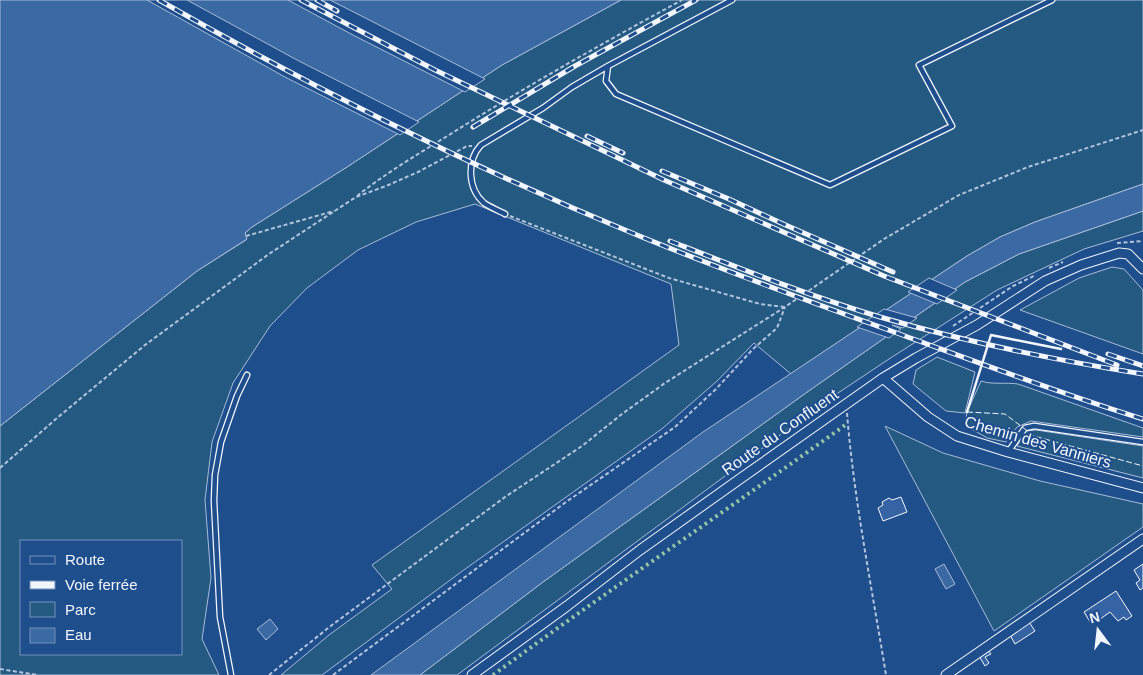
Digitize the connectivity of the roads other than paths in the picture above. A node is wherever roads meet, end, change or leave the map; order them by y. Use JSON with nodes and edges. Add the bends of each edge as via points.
{"nodes":[{"id":1,"x":732,"y":0,"type":"edge"},
{"id":2,"x":1052,"y":0,"type":"edge"},
{"id":3,"x":608,"y":66,"type":"junction"},
{"id":4,"x":505,"y":214,"type":"road end"},
{"id":5,"x":1143,"y":269,"type":"edge"},
{"id":6,"x":247,"y":375,"type":"dead end"},
{"id":7,"x":883,"y":378,"type":"junction"},
{"id":8,"x":1143,"y":442,"type":"edge"},
{"id":9,"x":1008,"y":452,"type":"junction"},
{"id":10,"x":1143,"y":488,"type":"edge"},
{"id":11,"x":1143,"y":539,"type":"edge"},
{"id":12,"x":231,"y":675,"type":"edge"},
{"id":13,"x":472,"y":675,"type":"edge"},
{"id":14,"x":946,"y":675,"type":"edge"}],
"edges":[{"from":1,"to":3,"type":"lane"},
{"from":2,"to":3,"type":"lane","via":[[919,64],[952,126],[830,185],[616,94],[606,82]]},
{"from":3,"to":4,"type":"lane","via":[[474,152],[470,171],[474,188],[483,202]]},
{"from":5,"to":7,"type":"street","name":"Route du Confluent","via":[[1128,254],[1119,253],[1081,265],[1045,281],[977,325]]},
{"from":6,"to":12,"type":"lane","via":[[221,442],[215,475],[220,617]]},
{"from":7,"to":9,"type":"street","name":"Chemin des Vanniers","via":[[928,417],[957,436]]},
{"from":7,"to":13,"type":"street","name":"Route du Confluent","via":[[640,550]]},
{"from":8,"to":9,"type":"lane","via":[[1034,426],[1026,428]]},
{"from":9,"to":10,"type":"street","name":"Chemin des Vanniers"},
{"from":11,"to":14,"type":"street"}]}
